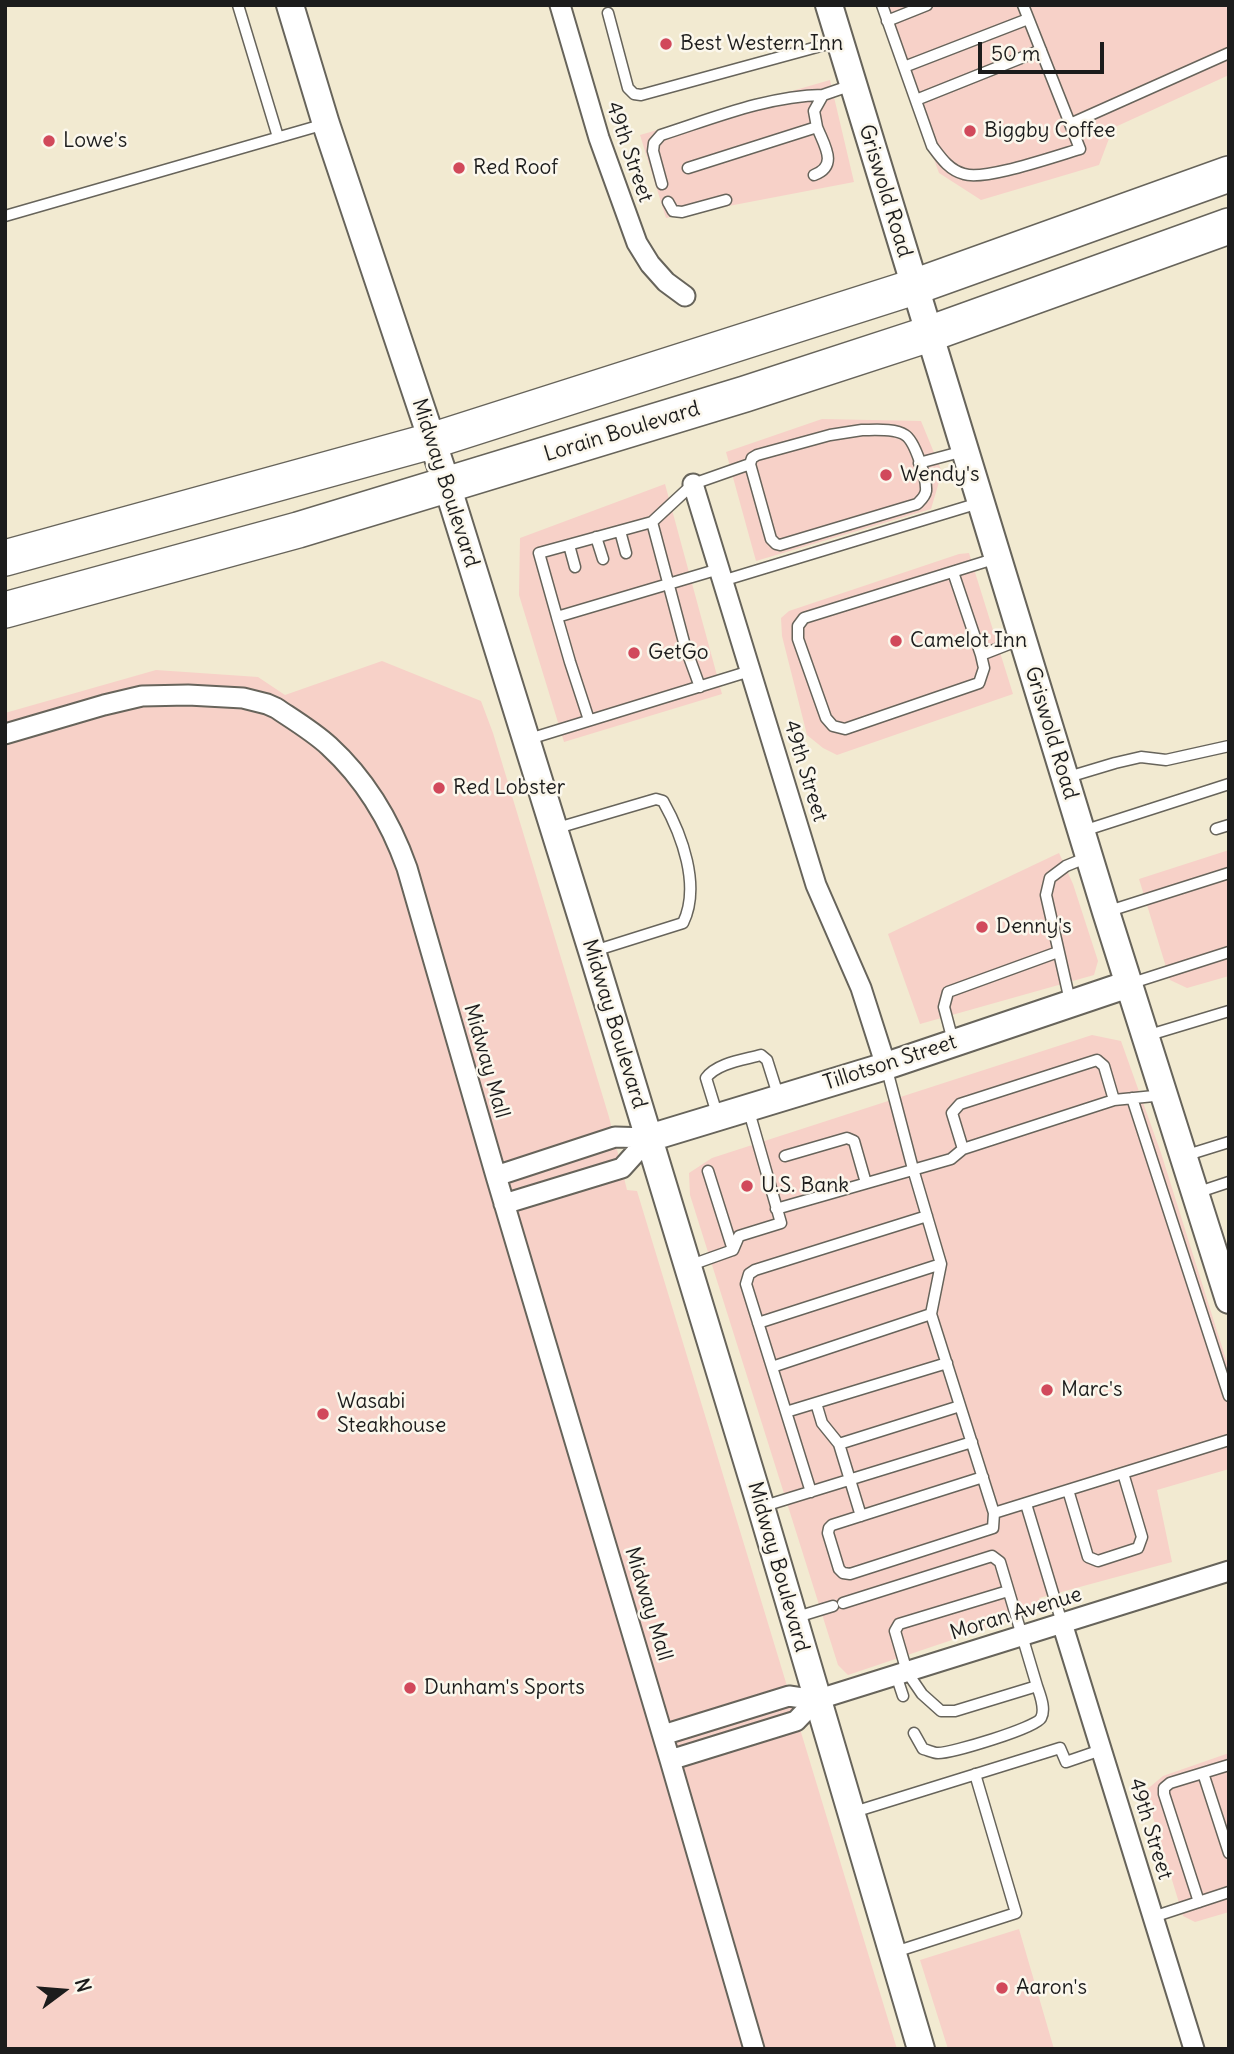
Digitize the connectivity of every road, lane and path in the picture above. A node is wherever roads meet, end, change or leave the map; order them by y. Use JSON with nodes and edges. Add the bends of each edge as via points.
{"nodes":[{"id":1,"x":238,"y":5,"type":"edge"},
{"id":2,"x":290,"y":5,"type":"edge"},
{"id":3,"x":559,"y":5,"type":"edge"},
{"id":4,"x":829,"y":5,"type":"edge"},
{"id":5,"x":882,"y":5,"type":"edge"},
{"id":6,"x":927,"y":5,"type":"edge"},
{"id":7,"x":1023,"y":5,"type":"edge"},
{"id":8,"x":608,"y":13,"type":"dead end"},
{"id":9,"x":1028,"y":19,"type":"junction"},
{"id":10,"x":887,"y":21,"type":"junction"},
{"id":11,"x":840,"y":41,"type":"junction"},
{"id":12,"x":1041,"y":51,"type":"junction"},
{"id":13,"x":1229,"y":52,"type":"edge"},
{"id":14,"x":904,"y":67,"type":"junction"},
{"id":15,"x":853,"y":85,"type":"junction"},
{"id":16,"x":823,"y":95,"type":"junction"},
{"id":17,"x":916,"y":100,"type":"junction"},
{"id":18,"x":326,"y":124,"type":"junction"},
{"id":19,"x":1070,"y":124,"type":"junction"},
{"id":20,"x":817,"y":127,"type":"junction"},
{"id":21,"x":278,"y":137,"type":"junction"},
{"id":22,"x":688,"y":168,"type":"dead end"},
{"id":23,"x":1229,"y":174,"type":"edge"},
{"id":24,"x":814,"y":175,"type":"dead end"},
{"id":25,"x":662,"y":184,"type":"dead end"},
{"id":26,"x":726,"y":200,"type":"dead end"},
{"id":27,"x":668,"y":202,"type":"dead end"},
{"id":28,"x":5,"y":216,"type":"edge"},
{"id":29,"x":1229,"y":226,"type":"edge"},
{"id":30,"x":914,"y":287,"type":"junction"},
{"id":31,"x":685,"y":296,"type":"dead end"},
{"id":32,"x":929,"y":334,"type":"junction"},
{"id":33,"x":431,"y":441,"type":"junction"},
{"id":34,"x":965,"y":451,"type":"junction"},
{"id":35,"x":919,"y":463,"type":"junction"},
{"id":36,"x":750,"y":464,"type":"junction"},
{"id":37,"x":693,"y":484,"type":"junction"},
{"id":38,"x":447,"y":485,"type":"junction"},
{"id":39,"x":981,"y":502,"type":"junction"},
{"id":40,"x":652,"y":522,"type":"junction"},
{"id":41,"x":620,"y":531,"type":"junction"},
{"id":42,"x":596,"y":537,"type":"junction"},
{"id":43,"x":569,"y":545,"type":"junction"},
{"id":44,"x":626,"y":553,"type":"dead end"},
{"id":45,"x":5,"y":558,"type":"edge"},
{"id":46,"x":998,"y":558,"type":"junction"},
{"id":47,"x":603,"y":559,"type":"dead end"},
{"id":48,"x":575,"y":567,"type":"dead end"},
{"id":49,"x":953,"y":572,"type":"junction"},
{"id":50,"x":720,"y":575,"type":"junction"},
{"id":51,"x":669,"y":583,"type":"junction"},
{"id":52,"x":5,"y":610,"type":"edge"},
{"id":53,"x":557,"y":617,"type":"junction"},
{"id":54,"x":1022,"y":639,"type":"junction"},
{"id":55,"x":981,"y":655,"type":"junction"},
{"id":56,"x":750,"y":671,"type":"junction"},
{"id":57,"x":700,"y":687,"type":"junction"},
{"id":58,"x":589,"y":720,"type":"junction"},
{"id":59,"x":5,"y":734,"type":"edge"},
{"id":60,"x":526,"y":740,"type":"junction"},
{"id":61,"x":1229,"y":746,"type":"edge"},
{"id":62,"x":1065,"y":779,"type":"junction"},
{"id":63,"x":1229,"y":784,"type":"edge"},
{"id":64,"x":1229,"y":825,"type":"edge"},
{"id":65,"x":554,"y":829,"type":"junction"},
{"id":66,"x":1216,"y":829,"type":"dead end"},
{"id":67,"x":1085,"y":844,"type":"junction"},
{"id":68,"x":1229,"y":873,"type":"edge"},
{"id":69,"x":1106,"y":912,"type":"junction"},
{"id":70,"x":592,"y":951,"type":"junction"},
{"id":71,"x":1229,"y":951,"type":"edge"},
{"id":72,"x":1058,"y":952,"type":"junction"},
{"id":73,"x":1129,"y":984,"type":"junction"},
{"id":74,"x":1070,"y":1004,"type":"junction"},
{"id":75,"x":1229,"y":1011,"type":"edge"},
{"id":76,"x":1145,"y":1036,"type":"junction"},
{"id":77,"x":953,"y":1043,"type":"junction"},
{"id":78,"x":886,"y":1066,"type":"junction"},
{"id":79,"x":1164,"y":1095,"type":"junction"},
{"id":80,"x":779,"y":1098,"type":"junction"},
{"id":81,"x":1132,"y":1098,"type":"junction"},
{"id":82,"x":1114,"y":1100,"type":"junction"},
{"id":83,"x":748,"y":1108,"type":"junction"},
{"id":84,"x":718,"y":1117,"type":"junction"},
{"id":85,"x":649,"y":1138,"type":"junction"},
{"id":86,"x":1229,"y":1142,"type":"edge"},
{"id":87,"x":963,"y":1149,"type":"junction"},
{"id":88,"x":785,"y":1156,"type":"dead end"},
{"id":89,"x":1184,"y":1156,"type":"junction"},
{"id":90,"x":913,"y":1169,"type":"junction"},
{"id":91,"x":708,"y":1171,"type":"dead end"},
{"id":92,"x":496,"y":1176,"type":"junction"},
{"id":93,"x":1229,"y":1182,"type":"edge"},
{"id":94,"x":866,"y":1183,"type":"junction"},
{"id":95,"x":1195,"y":1193,"type":"junction"},
{"id":96,"x":504,"y":1204,"type":"junction"},
{"id":97,"x":776,"y":1209,"type":"junction"},
{"id":98,"x":926,"y":1216,"type":"junction"},
{"id":99,"x":733,"y":1250,"type":"junction"},
{"id":100,"x":941,"y":1264,"type":"junction"},
{"id":101,"x":687,"y":1266,"type":"junction"},
{"id":102,"x":1229,"y":1300,"type":"edge"},
{"id":103,"x":931,"y":1314,"type":"junction"},
{"id":104,"x":758,"y":1322,"type":"junction"},
{"id":105,"x":947,"y":1363,"type":"junction"},
{"id":106,"x":772,"y":1367,"type":"junction"},
{"id":107,"x":1229,"y":1396,"type":"edge"},
{"id":108,"x":816,"y":1403,"type":"junction"},
{"id":109,"x":960,"y":1406,"type":"junction"},
{"id":110,"x":786,"y":1412,"type":"junction"},
{"id":111,"x":1229,"y":1440,"type":"edge"},
{"id":112,"x":972,"y":1442,"type":"junction"},
{"id":113,"x":839,"y":1444,"type":"junction"},
{"id":114,"x":1123,"y":1474,"type":"junction"},
{"id":115,"x":983,"y":1477,"type":"junction"},
{"id":116,"x":849,"y":1480,"type":"junction"},
{"id":117,"x":1068,"y":1490,"type":"junction"},
{"id":118,"x":811,"y":1492,"type":"junction"},
{"id":119,"x":1026,"y":1504,"type":"junction"},
{"id":120,"x":761,"y":1507,"type":"junction"},
{"id":121,"x":994,"y":1513,"type":"junction"},
{"id":122,"x":860,"y":1516,"type":"junction"},
{"id":123,"x":1229,"y":1571,"type":"edge"},
{"id":124,"x":1008,"y":1591,"type":"junction"},
{"id":125,"x":792,"y":1618,"type":"junction"},
{"id":126,"x":1062,"y":1623,"type":"junction"},
{"id":127,"x":1022,"y":1636,"type":"junction"},
{"id":128,"x":902,"y":1673,"type":"junction"},
{"id":129,"x":1037,"y":1686,"type":"junction"},
{"id":130,"x":903,"y":1696,"type":"dead end"},
{"id":131,"x":817,"y":1700,"type":"junction"},
{"id":132,"x":914,"y":1733,"type":"dead end"},
{"id":133,"x":663,"y":1735,"type":"junction"},
{"id":134,"x":1101,"y":1750,"type":"junction"},
{"id":135,"x":670,"y":1760,"type":"junction"},
{"id":136,"x":1229,"y":1765,"type":"edge"},
{"id":137,"x":1203,"y":1773,"type":"junction"},
{"id":138,"x":975,"y":1774,"type":"junction"},
{"id":139,"x":850,"y":1814,"type":"junction"},
{"id":140,"x":1229,"y":1853,"type":"edge"},
{"id":141,"x":1229,"y":1892,"type":"edge"},
{"id":142,"x":1199,"y":1902,"type":"junction"},
{"id":143,"x":1153,"y":1917,"type":"junction"},
{"id":144,"x":892,"y":1953,"type":"junction"},
{"id":145,"x":754,"y":2049,"type":"edge"},
{"id":146,"x":920,"y":2049,"type":"edge"},
{"id":147,"x":1195,"y":2049,"type":"edge"}],
"edges":[{"from":1,"to":21,"type":"lane"},
{"from":2,"to":18,"type":"street","name":"Midway Boulevard"},
{"from":3,"to":31,"type":"street","name":"49th Street","via":[[637,243],[666,282]]},
{"from":4,"to":11,"type":"street","name":"Griswold Road"},
{"from":5,"to":10,"type":"lane"},
{"from":6,"to":10,"type":"lane"},
{"from":7,"to":9,"type":"lane"},
{"from":8,"to":11,"type":"lane","via":[[628,88],[641,95]]},
{"from":9,"to":12,"type":"lane"},
{"from":9,"to":14,"type":"lane"},
{"from":10,"to":14,"type":"lane"},
{"from":11,"to":15,"type":"street","name":"Griswold Road"},
{"from":12,"to":17,"type":"lane"},
{"from":12,"to":19,"type":"lane"},
{"from":13,"to":19,"type":"lane"},
{"from":14,"to":17,"type":"lane"},
{"from":15,"to":16,"type":"lane"},
{"from":15,"to":30,"type":"street","name":"Griswold Road"},
{"from":16,"to":20,"type":"lane","via":[[814,111]]},
{"from":16,"to":25,"type":"lane","via":[[764,102],[661,135],[653,151]]},
{"from":17,"to":19,"type":"lane","via":[[932,146],[946,164],[965,175],[984,176],[1080,149]]},
{"from":18,"to":21,"type":"lane"},
{"from":18,"to":33,"type":"street","name":"Midway Boulevard"},
{"from":20,"to":22,"type":"lane"},
{"from":20,"to":24,"type":"lane","via":[[828,164],[824,172]]},
{"from":21,"to":28,"type":"lane"},
{"from":23,"to":30,"type":"highway"},
{"from":26,"to":27,"type":"lane","via":[[682,212],[673,211]]},
{"from":29,"to":32,"type":"highway","name":"Lorain Boulevard"},
{"from":30,"to":32,"type":"street","name":"Griswold Road"},
{"from":30,"to":33,"type":"highway"},
{"from":32,"to":34,"type":"street","name":"Griswold Road"},
{"from":32,"to":38,"type":"highway","name":"Lorain Boulevard"},
{"from":33,"to":38,"type":"street","name":"Midway Boulevard"},
{"from":33,"to":45,"type":"highway"},
{"from":34,"to":35,"type":"lane"},
{"from":34,"to":39,"type":"street","name":"Griswold Road"},
{"from":35,"to":36,"type":"lane","via":[[915,446],[905,435],[862,430],[757,455]]},
{"from":35,"to":36,"type":"lane","via":[[926,489],[916,504],[780,545],[771,539]]},
{"from":36,"to":37,"type":"lane"},
{"from":37,"to":40,"type":"lane"},
{"from":37,"to":50,"type":"street","name":"49th Street"},
{"from":38,"to":52,"type":"highway","name":"Lorain Boulevard"},
{"from":38,"to":60,"type":"street","name":"Midway Boulevard"},
{"from":39,"to":46,"type":"street","name":"Griswold Road"},
{"from":39,"to":50,"type":"lane"},
{"from":40,"to":41,"type":"lane"},
{"from":40,"to":51,"type":"lane"},
{"from":41,"to":42,"type":"lane"},
{"from":41,"to":44,"type":"lane"},
{"from":42,"to":43,"type":"lane"},
{"from":42,"to":47,"type":"lane"},
{"from":43,"to":48,"type":"lane"},
{"from":43,"to":53,"type":"lane","via":[[539,553]]},
{"from":46,"to":49,"type":"lane"},
{"from":46,"to":54,"type":"street","name":"Griswold Road"},
{"from":49,"to":55,"type":"lane"},
{"from":49,"to":55,"type":"lane","via":[[804,618],[797,626],[798,639],[826,718],[845,729],[979,683],[984,668]]},
{"from":50,"to":51,"type":"lane"},
{"from":50,"to":56,"type":"street","name":"49th Street"},
{"from":51,"to":53,"type":"lane","via":[[585,603]]},
{"from":51,"to":57,"type":"lane"},
{"from":53,"to":58,"type":"lane"},
{"from":54,"to":55,"type":"lane"},
{"from":54,"to":62,"type":"street","name":"Griswold Road"},
{"from":56,"to":57,"type":"lane"},
{"from":56,"to":78,"type":"street","name":"49th Street","via":[[816,885],[860,988]]},
{"from":57,"to":58,"type":"lane"},
{"from":58,"to":60,"type":"lane"},
{"from":59,"to":92,"type":"street","name":"Midway Mall","via":[[142,696],[188,695],[267,704],[329,745],[372,796],[397,840]]},
{"from":60,"to":65,"type":"street","name":"Midway Boulevard"},
{"from":61,"to":62,"type":"lane","via":[[1166,760],[1140,757]]},
{"from":62,"to":67,"type":"street","name":"Griswold Road"},
{"from":63,"to":67,"type":"lane"},
{"from":64,"to":66,"type":"lane"},
{"from":65,"to":70,"type":"street","name":"Midway Boulevard"},
{"from":65,"to":70,"type":"lane","via":[[656,799],[663,801],[675,823],[690,889],[683,923]]},
{"from":67,"to":69,"type":"street","name":"Griswold Road"},
{"from":67,"to":72,"type":"lane","via":[[1050,878],[1046,895]]},
{"from":68,"to":69,"type":"lane"},
{"from":69,"to":73,"type":"street","name":"Griswold Road"},
{"from":70,"to":85,"type":"street","name":"Midway Boulevard"},
{"from":71,"to":73,"type":"lane"},
{"from":72,"to":74,"type":"lane"},
{"from":72,"to":77,"type":"lane","via":[[948,992],[944,1007]]},
{"from":73,"to":74,"type":"street","name":"Tillotson Street"},
{"from":73,"to":76,"type":"street","name":"Griswold Road"},
{"from":74,"to":77,"type":"street","name":"Tillotson Street"},
{"from":75,"to":76,"type":"lane"},
{"from":76,"to":79,"type":"street","name":"Griswold Road"},
{"from":77,"to":78,"type":"street","name":"Tillotson Street"},
{"from":78,"to":80,"type":"street","name":"Tillotson Street"},
{"from":78,"to":90,"type":"lane"},
{"from":79,"to":81,"type":"lane"},
{"from":79,"to":89,"type":"street","name":"Griswold Road"},
{"from":80,"to":83,"type":"street","name":"Tillotson Street"},
{"from":80,"to":84,"type":"lane","via":[[767,1060],[761,1055],[740,1061],[712,1070],[706,1078]]},
{"from":81,"to":82,"type":"lane"},
{"from":81,"to":107,"type":"lane"},
{"from":82,"to":87,"type":"lane"},
{"from":82,"to":87,"type":"lane","via":[[1104,1066],[1097,1060],[960,1104],[952,1113]]},
{"from":83,"to":84,"type":"street","name":"Tillotson Street"},
{"from":83,"to":97,"type":"lane"},
{"from":84,"to":85,"type":"street","name":"Tillotson Street"},
{"from":85,"to":92,"type":"street","name":"Tillotson Street","via":[[615,1138]]},
{"from":85,"to":96,"type":"street","via":[[622,1168]]},
{"from":85,"to":101,"type":"street","name":"Midway Boulevard"},
{"from":86,"to":89,"type":"lane"},
{"from":87,"to":90,"type":"lane","via":[[951,1159]]},
{"from":88,"to":94,"type":"lane","via":[[846,1138],[855,1141]]},
{"from":89,"to":95,"type":"street","name":"Griswold Road"},
{"from":90,"to":94,"type":"lane"},
{"from":90,"to":98,"type":"lane"},
{"from":91,"to":99,"type":"lane"},
{"from":92,"to":96,"type":"street","name":"Midway Mall"},
{"from":93,"to":95,"type":"lane"},
{"from":94,"to":97,"type":"lane"},
{"from":95,"to":102,"type":"street","name":"Griswold Road"},
{"from":96,"to":133,"type":"street","name":"Midway Mall"},
{"from":97,"to":99,"type":"lane","via":[[781,1223],[739,1236]]},
{"from":98,"to":100,"type":"lane"},
{"from":98,"to":104,"type":"lane","via":[[755,1270],[746,1284]]},
{"from":99,"to":101,"type":"lane"},
{"from":100,"to":103,"type":"lane"},
{"from":100,"to":104,"type":"lane"},
{"from":101,"to":120,"type":"street","name":"Midway Boulevard"},
{"from":103,"to":105,"type":"lane"},
{"from":103,"to":106,"type":"lane"},
{"from":104,"to":106,"type":"lane"},
{"from":105,"to":108,"type":"lane"},
{"from":105,"to":109,"type":"lane"},
{"from":106,"to":110,"type":"lane"},
{"from":108,"to":110,"type":"lane"},
{"from":108,"to":113,"type":"lane","via":[[822,1423]]},
{"from":109,"to":112,"type":"lane"},
{"from":109,"to":113,"type":"lane"},
{"from":110,"to":118,"type":"lane"},
{"from":111,"to":114,"type":"lane"},
{"from":112,"to":115,"type":"lane"},
{"from":112,"to":116,"type":"lane"},
{"from":113,"to":116,"type":"lane"},
{"from":114,"to":117,"type":"lane"},
{"from":114,"to":117,"type":"lane","via":[[1142,1538],[1138,1548],[1098,1561],[1088,1557]]},
{"from":115,"to":121,"type":"lane"},
{"from":115,"to":122,"type":"lane"},
{"from":116,"to":118,"type":"lane"},
{"from":116,"to":122,"type":"lane"},
{"from":117,"to":119,"type":"lane"},
{"from":118,"to":120,"type":"lane"},
{"from":119,"to":121,"type":"lane"},
{"from":119,"to":126,"type":"lane"},
{"from":120,"to":125,"type":"street","name":"Midway Boulevard"},
{"from":121,"to":122,"type":"lane","via":[[993,1528],[843,1573],[829,1528]]},
{"from":123,"to":126,"type":"street","name":"Moran Avenue"},
{"from":124,"to":125,"type":"lane","via":[[1000,1562],[992,1556]]},
{"from":124,"to":127,"type":"lane"},
{"from":124,"to":128,"type":"lane","via":[[899,1624],[895,1631]]},
{"from":125,"to":131,"type":"street","name":"Midway Boulevard"},
{"from":126,"to":127,"type":"street","name":"Moran Avenue"},
{"from":126,"to":134,"type":"street","name":"49th Street"},
{"from":127,"to":128,"type":"street","name":"Moran Avenue"},
{"from":127,"to":129,"type":"lane"},
{"from":128,"to":129,"type":"lane","via":[[941,1711],[955,1712]]},
{"from":128,"to":130,"type":"lane"},
{"from":128,"to":131,"type":"street","name":"Moran Avenue"},
{"from":129,"to":132,"type":"lane","via":[[1042,1716],[1028,1727],[937,1753],[923,1749]]},
{"from":131,"to":133,"type":"street","name":"Moran Avenue","via":[[789,1696]]},
{"from":131,"to":135,"type":"street","name":"Moran Avenue","via":[[796,1721]]},
{"from":131,"to":139,"type":"street","name":"Midway Boulevard"},
{"from":133,"to":135,"type":"street","name":"Midway Mall"},
{"from":134,"to":138,"type":"lane","via":[[1066,1762],[1060,1748]]},
{"from":134,"to":143,"type":"street","name":"49th Street"},
{"from":135,"to":145,"type":"street"},
{"from":136,"to":137,"type":"lane"},
{"from":137,"to":140,"type":"lane"},
{"from":137,"to":142,"type":"lane","via":[[1164,1788]]},
{"from":138,"to":139,"type":"lane"},
{"from":138,"to":144,"type":"lane","via":[[1016,1913]]},
{"from":139,"to":144,"type":"street","name":"Midway Boulevard"},
{"from":141,"to":142,"type":"lane"},
{"from":142,"to":143,"type":"lane"},
{"from":143,"to":147,"type":"street","name":"49th Street"},
{"from":144,"to":146,"type":"street","name":"Midway Boulevard"}]}
